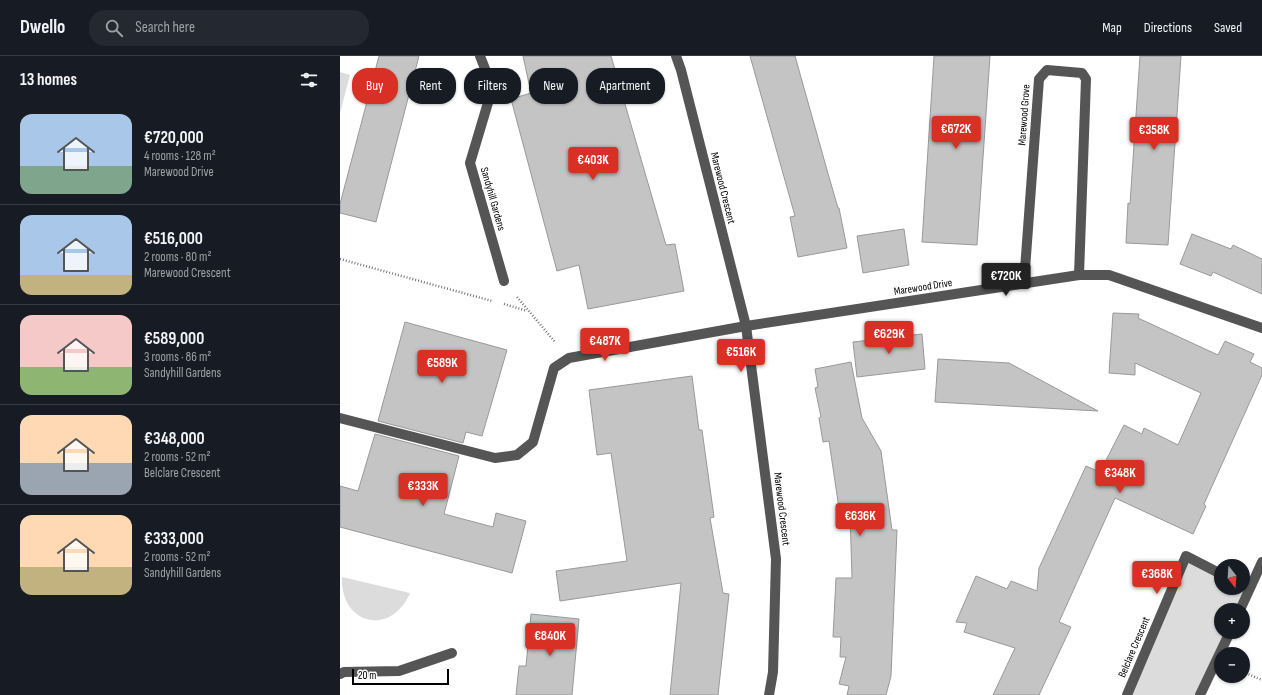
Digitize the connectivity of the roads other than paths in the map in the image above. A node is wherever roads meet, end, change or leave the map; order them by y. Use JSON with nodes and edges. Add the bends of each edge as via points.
{"nodes":[{"id":1,"x":480,"y":56,"type":"edge"},
{"id":2,"x":676,"y":56,"type":"edge"},
{"id":3,"x":1079,"y":275,"type":"junction"},
{"id":4,"x":504,"y":281,"type":"road end"},
{"id":5,"x":1024,"y":284,"type":"junction"},
{"id":6,"x":746,"y":326,"type":"junction"},
{"id":7,"x":1262,"y":328,"type":"edge"},
{"id":8,"x":340,"y":418,"type":"edge"},
{"id":9,"x":1262,"y":562,"type":"edge"},
{"id":10,"x":1214,"y":570,"type":"edge"},
{"id":11,"x":1250,"y":581,"type":"edge"},
{"id":12,"x":1227,"y":639,"type":"edge"},
{"id":13,"x":452,"y":653,"type":"dead end"},
{"id":14,"x":340,"y":674,"type":"edge"},
{"id":15,"x":768,"y":695,"type":"edge"},
{"id":16,"x":1127,"y":695,"type":"edge"},
{"id":17,"x":1200,"y":695,"type":"edge"}],
"edges":[{"from":1,"to":4,"type":"street","name":"Sandyhill Gardens","via":[[489,79],[490,96],[470,163]]},
{"from":2,"to":6,"type":"street","name":"Marewood Crescent"},
{"from":3,"to":5,"type":"street","name":"Marewood Drive"},
{"from":3,"to":5,"type":"street","name":"Marewood Grove","via":[[1086,79],[1082,73],[1046,70],[1039,79]]},
{"from":3,"to":7,"type":"street","name":"Marewood Drive","via":[[1109,275]]},
{"from":5,"to":6,"type":"street","name":"Marewood Drive"},
{"from":6,"to":8,"type":"street","via":[[569,358],[554,368],[533,442],[517,455],[495,458]]},
{"from":6,"to":15,"type":"street","name":"Marewood Crescent","via":[[776,559],[773,672]]},
{"from":9,"to":11,"type":"street"},
{"from":10,"to":16,"type":"street","name":"Belclare Crescent","via":[[1186,556]]},
{"from":12,"to":17,"type":"street"},
{"from":13,"to":14,"type":"street","via":[[399,671]]}]}
